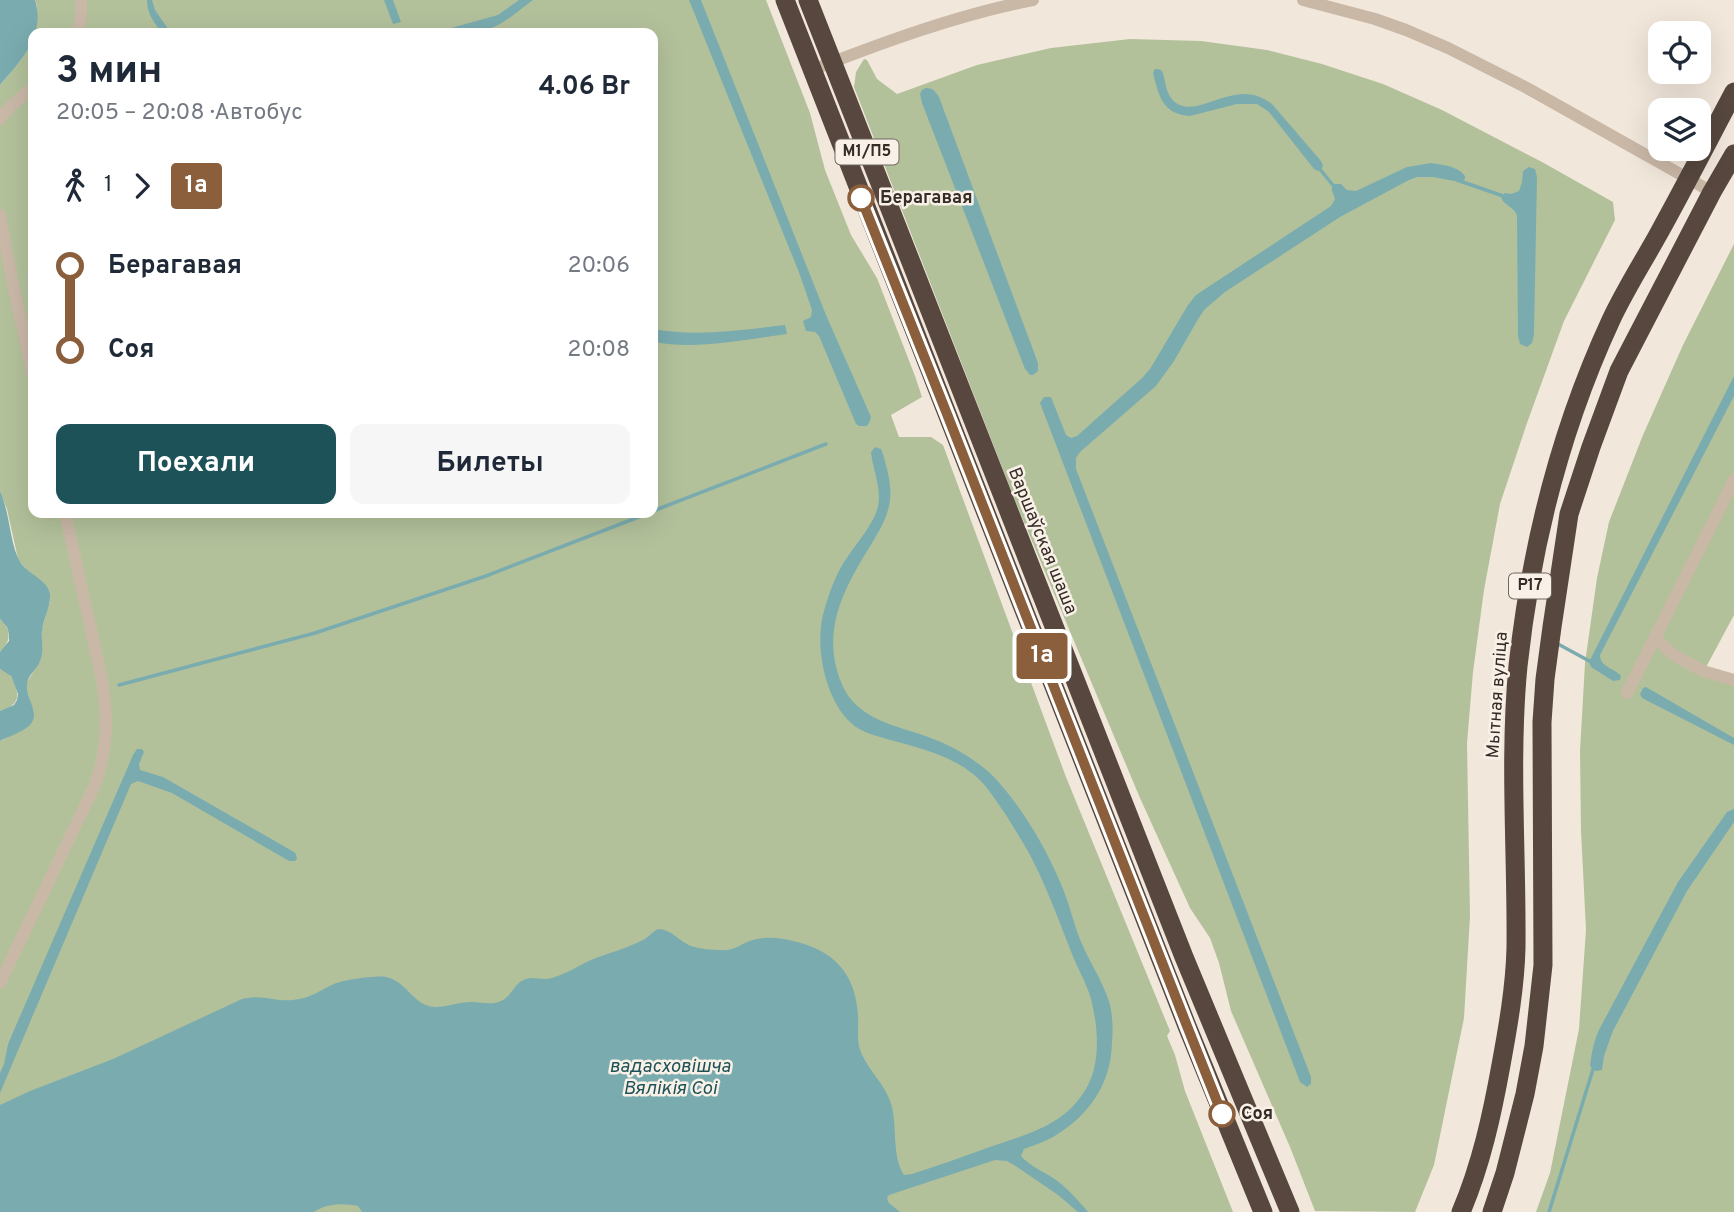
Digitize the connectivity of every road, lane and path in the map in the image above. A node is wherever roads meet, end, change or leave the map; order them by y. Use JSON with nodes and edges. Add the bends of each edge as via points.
{"nodes":[{"id":1,"x":81,"y":0,"type":"edge"},
{"id":2,"x":785,"y":0,"type":"edge"},
{"id":3,"x":808,"y":0,"type":"edge"},
{"id":4,"x":1033,"y":0,"type":"edge"},
{"id":5,"x":1303,"y":0,"type":"edge"},
{"id":6,"x":79,"y":28,"type":"edge"},
{"id":7,"x":832,"y":62,"type":"junction"},
{"id":8,"x":812,"y":70,"type":"junction"},
{"id":9,"x":28,"y":91,"type":"edge"},
{"id":10,"x":1734,"y":92,"type":"edge"},
{"id":11,"x":0,"y":119,"type":"edge"},
{"id":12,"x":1734,"y":154,"type":"edge"},
{"id":13,"x":1689,"y":179,"type":"junction"},
{"id":14,"x":1712,"y":192,"type":"junction"},
{"id":15,"x":0,"y":215,"type":"edge"},
{"id":16,"x":28,"y":352,"type":"edge"},
{"id":17,"x":1734,"y":480,"type":"edge"},
{"id":18,"x":66,"y":518,"type":"edge"},
{"id":19,"x":1656,"y":638,"type":"junction"},
{"id":20,"x":1734,"y":680,"type":"edge"},
{"id":21,"x":1627,"y":693,"type":"dead end"},
{"id":22,"x":0,"y":983,"type":"edge"},
{"id":23,"x":1263,"y":1212,"type":"edge"},
{"id":24,"x":1290,"y":1212,"type":"edge"},
{"id":25,"x":1461,"y":1212,"type":"edge"},
{"id":26,"x":1492,"y":1212,"type":"edge"}],
"edges":[{"from":1,"to":6,"type":"street"},
{"from":2,"to":8,"type":"highway","number":"М1/П5"},
{"from":3,"to":7,"type":"highway","name":"Варшаўская шаша","number":"М1/П5"},
{"from":4,"to":7,"type":"street","via":[[896,38]]},
{"from":5,"to":13,"type":"street","via":[[1375,19],[1448,48]]},
{"from":7,"to":8,"type":"street"},
{"from":7,"to":24,"type":"highway","name":"Варшаўская шаша","number":"М1/П5","via":[[1184,957]]},
{"from":8,"to":23,"type":"highway","number":"М1/П5"},
{"from":9,"to":11,"type":"street"},
{"from":10,"to":13,"type":"highway","name":"Мытная вуліца","number":"Р17"},
{"from":12,"to":14,"type":"highway","number":"Р17"},
{"from":13,"to":14,"type":"street"},
{"from":13,"to":25,"type":"highway","name":"Мытная вуліца","number":"Р17","via":[[1611,319],[1578,399],[1539,536],[1518,666],[1514,731],[1516,952],[1509,1025],[1493,1112]]},
{"from":14,"to":26,"type":"highway","number":"Р17","via":[[1619,371],[1569,514],[1542,722],[1544,965],[1525,1094]]},
{"from":15,"to":16,"type":"street"},
{"from":17,"to":19,"type":"street"},
{"from":18,"to":22,"type":"street","via":[[102,680],[107,736],[94,787]]},
{"from":19,"to":20,"type":"street","via":[[1672,654],[1703,671]]},
{"from":19,"to":21,"type":"street"}]}
